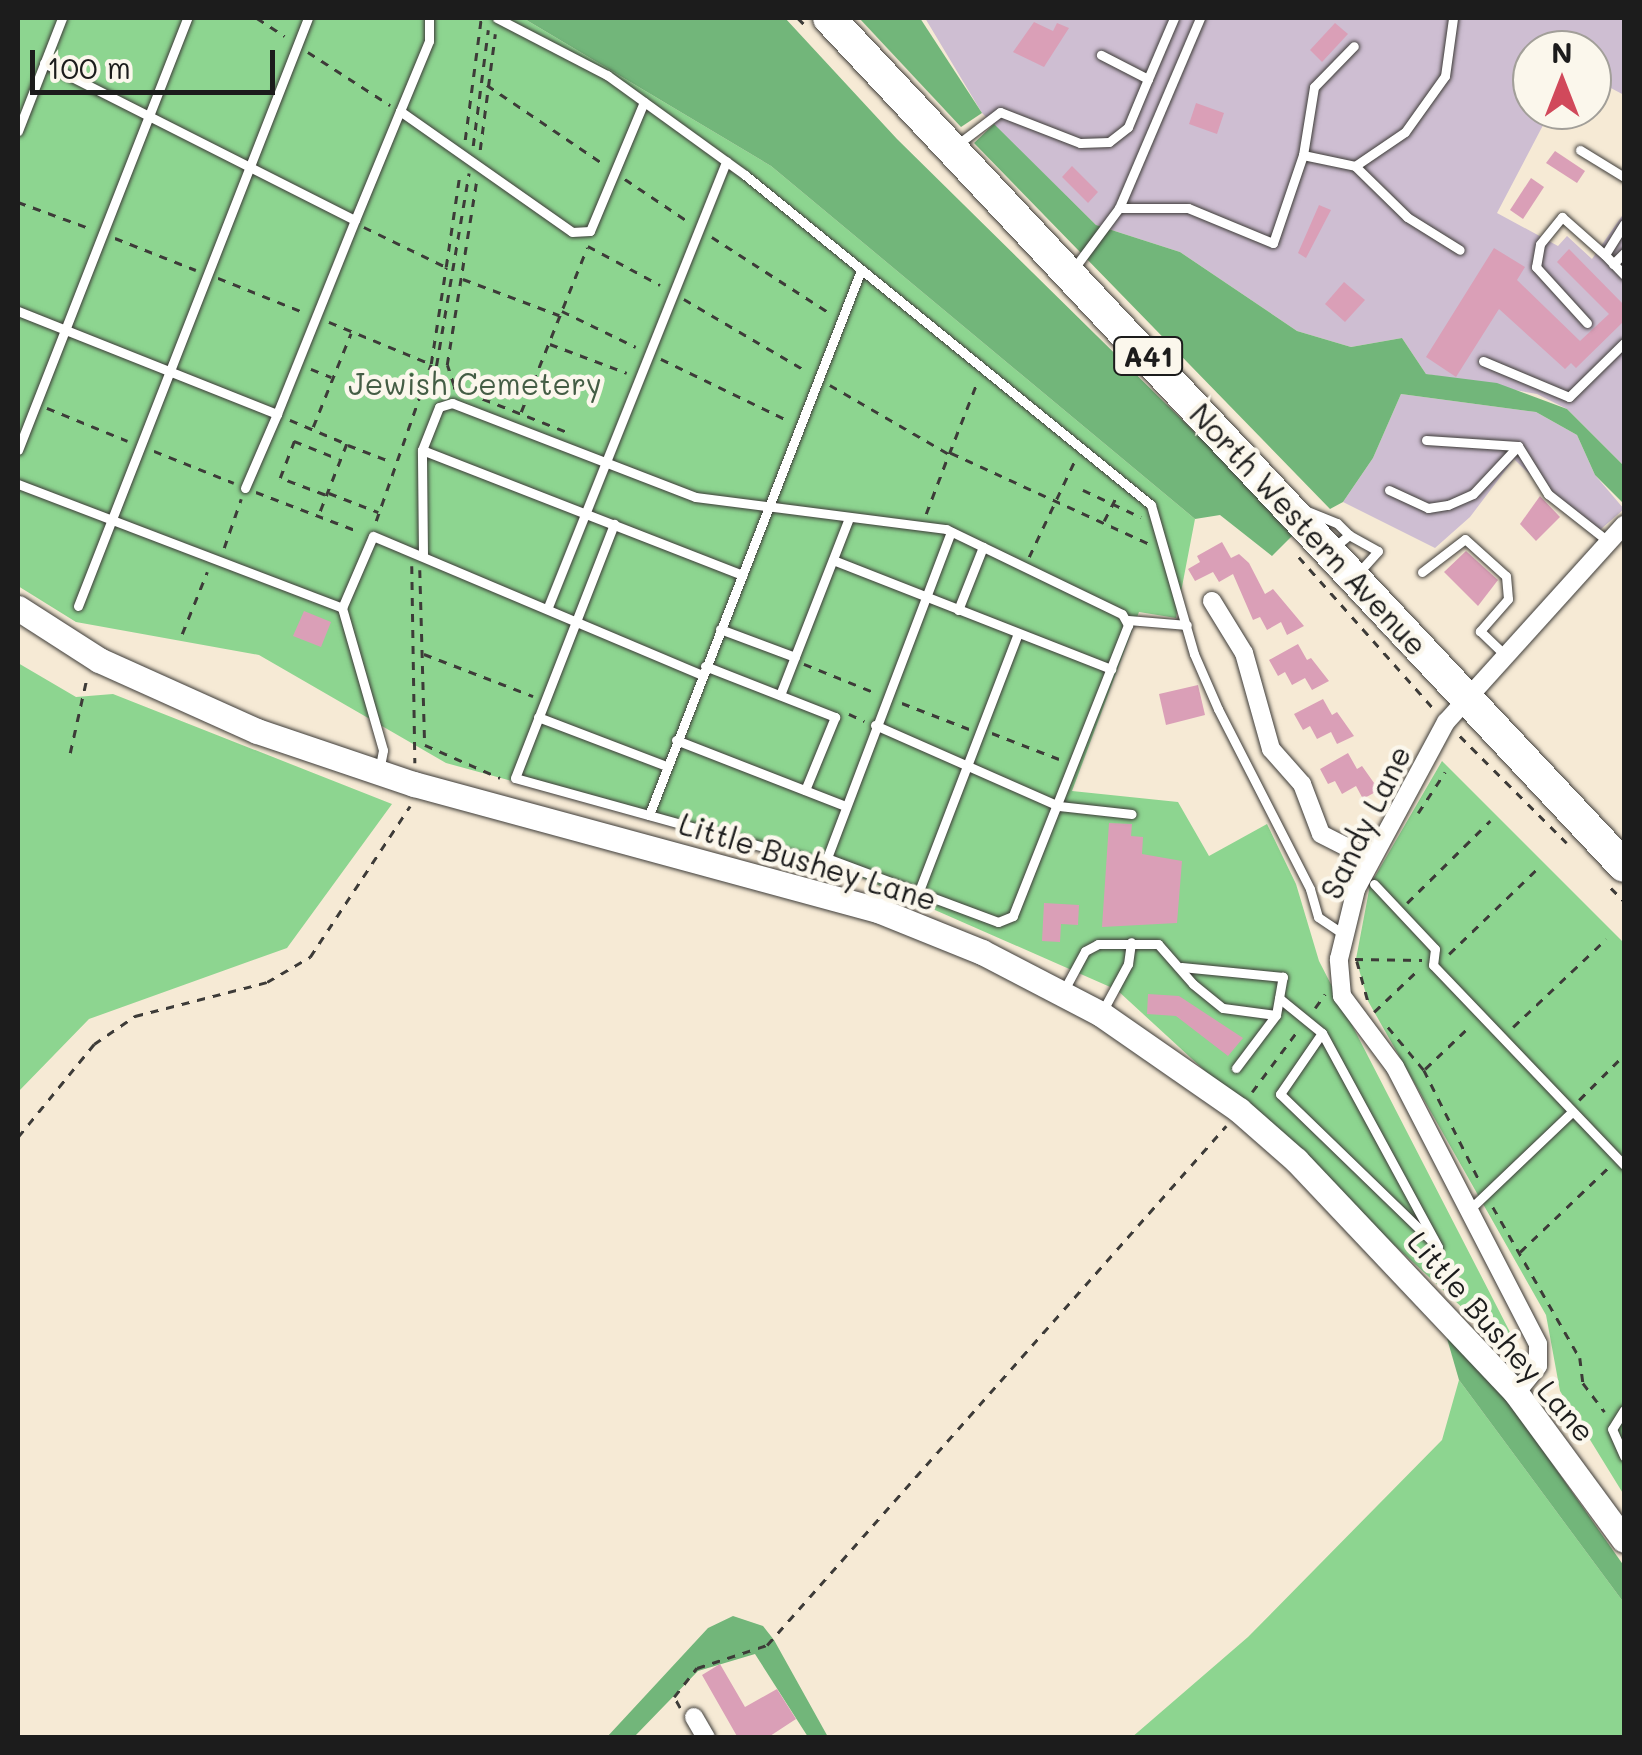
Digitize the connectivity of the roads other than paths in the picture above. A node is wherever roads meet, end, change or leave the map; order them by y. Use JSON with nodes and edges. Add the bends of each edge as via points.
{"nodes":[{"id":1,"x":62,"y":18,"type":"edge"},
{"id":2,"x":187,"y":18,"type":"edge"},
{"id":3,"x":308,"y":18,"type":"edge"},
{"id":4,"x":428,"y":18,"type":"edge"},
{"id":5,"x":497,"y":18,"type":"edge"},
{"id":6,"x":829,"y":18,"type":"edge"},
{"id":7,"x":1174,"y":18,"type":"edge"},
{"id":8,"x":1200,"y":18,"type":"edge"},
{"id":9,"x":1454,"y":18,"type":"edge"},
{"id":10,"x":1354,"y":46,"type":"dead end"},
{"id":11,"x":1101,"y":55,"type":"dead end"},
{"id":12,"x":44,"y":63,"type":"junction"},
{"id":13,"x":1148,"y":79,"type":"junction"},
{"id":14,"x":644,"y":102,"type":"junction"},
{"id":15,"x":400,"y":111,"type":"junction"},
{"id":16,"x":148,"y":115,"type":"junction"},
{"id":17,"x":18,"y":131,"type":"edge"},
{"id":18,"x":952,"y":149,"type":"junction"},
{"id":19,"x":1580,"y":150,"type":"dead end"},
{"id":20,"x":1303,"y":155,"type":"junction"},
{"id":21,"x":726,"y":161,"type":"junction"},
{"id":22,"x":249,"y":166,"type":"junction"},
{"id":23,"x":1355,"y":166,"type":"junction"},
{"id":24,"x":1624,"y":177,"type":"edge"},
{"id":25,"x":1119,"y":208,"type":"junction"},
{"id":26,"x":355,"y":220,"type":"junction"},
{"id":27,"x":1624,"y":224,"type":"edge"},
{"id":28,"x":1460,"y":250,"type":"dead end"},
{"id":29,"x":1624,"y":252,"type":"edge"},
{"id":30,"x":1605,"y":256,"type":"junction"},
{"id":31,"x":1613,"y":264,"type":"junction"},
{"id":32,"x":861,"y":270,"type":"junction"},
{"id":33,"x":1070,"y":274,"type":"junction"},
{"id":34,"x":1624,"y":275,"type":"edge"},
{"id":35,"x":18,"y":311,"type":"edge"},
{"id":36,"x":1587,"y":322,"type":"dead end"},
{"id":37,"x":65,"y":330,"type":"junction"},
{"id":38,"x":1624,"y":343,"type":"edge"},
{"id":39,"x":1483,"y":361,"type":"dead end"},
{"id":40,"x":170,"y":372,"type":"junction"},
{"id":41,"x":277,"y":414,"type":"junction"},
{"id":42,"x":1426,"y":440,"type":"dead end"},
{"id":43,"x":1518,"y":446,"type":"junction"},
{"id":44,"x":18,"y":450,"type":"edge"},
{"id":45,"x":422,"y":450,"type":"junction"},
{"id":46,"x":606,"y":463,"type":"junction"},
{"id":47,"x":18,"y":484,"type":"edge"},
{"id":48,"x":246,"y":488,"type":"road end"},
{"id":49,"x":1390,"y":490,"type":"dead end"},
{"id":50,"x":767,"y":509,"type":"junction"},
{"id":51,"x":586,"y":512,"type":"junction"},
{"id":52,"x":849,"y":518,"type":"junction"},
{"id":53,"x":110,"y":522,"type":"junction"},
{"id":54,"x":614,"y":524,"type":"junction"},
{"id":55,"x":1624,"y":525,"type":"edge"},
{"id":56,"x":952,"y":532,"type":"junction"},
{"id":57,"x":1608,"y":542,"type":"junction"},
{"id":58,"x":983,"y":547,"type":"junction"},
{"id":59,"x":423,"y":554,"type":"junction"},
{"id":60,"x":833,"y":560,"type":"junction"},
{"id":61,"x":1422,"y":572,"type":"dead end"},
{"id":62,"x":742,"y":575,"type":"junction"},
{"id":63,"x":926,"y":597,"type":"junction"},
{"id":64,"x":1212,"y":601,"type":"dead end"},
{"id":65,"x":78,"y":606,"type":"dead end"},
{"id":66,"x":18,"y":608,"type":"edge"},
{"id":67,"x":342,"y":608,"type":"junction"},
{"id":68,"x":548,"y":608,"type":"junction"},
{"id":69,"x":958,"y":610,"type":"junction"},
{"id":70,"x":1128,"y":620,"type":"junction"},
{"id":71,"x":573,"y":623,"type":"junction"},
{"id":72,"x":1187,"y":626,"type":"junction"},
{"id":73,"x":720,"y":629,"type":"junction"},
{"id":74,"x":1018,"y":633,"type":"junction"},
{"id":75,"x":1505,"y":656,"type":"junction"},
{"id":76,"x":795,"y":657,"type":"junction"},
{"id":77,"x":1111,"y":669,"type":"junction"},
{"id":78,"x":704,"y":670,"type":"junction"},
{"id":79,"x":780,"y":695,"type":"junction"},
{"id":80,"x":1465,"y":698,"type":"junction"},
{"id":81,"x":538,"y":717,"type":"junction"},
{"id":82,"x":875,"y":725,"type":"junction"},
{"id":83,"x":676,"y":740,"type":"junction"},
{"id":84,"x":666,"y":766,"type":"junction"},
{"id":85,"x":966,"y":768,"type":"junction"},
{"id":86,"x":378,"y":774,"type":"junction"},
{"id":87,"x":806,"y":790,"type":"junction"},
{"id":88,"x":843,"y":805,"type":"junction"},
{"id":89,"x":1059,"y":806,"type":"junction"},
{"id":90,"x":1132,"y":814,"type":"dead end"},
{"id":91,"x":649,"y":815,"type":"junction"},
{"id":92,"x":827,"y":858,"type":"junction"},
{"id":93,"x":1370,"y":859,"type":"junction"},
{"id":94,"x":1624,"y":866,"type":"edge"},
{"id":95,"x":1374,"y":884,"type":"dead end"},
{"id":96,"x":919,"y":891,"type":"junction"},
{"id":97,"x":1343,"y":934,"type":"junction"},
{"id":98,"x":1131,"y":942,"type":"junction"},
{"id":99,"x":1180,"y":967,"type":"junction"},
{"id":100,"x":1062,"y":992,"type":"junction"},
{"id":101,"x":1280,"y":998,"type":"junction"},
{"id":102,"x":1100,"y":1014,"type":"junction"},
{"id":103,"x":1276,"y":1014,"type":"junction"},
{"id":104,"x":1322,"y":1033,"type":"junction"},
{"id":105,"x":1236,"y":1068,"type":"dead end"},
{"id":106,"x":1570,"y":1110,"type":"junction"},
{"id":107,"x":1621,"y":1162,"type":"edge"},
{"id":108,"x":1468,"y":1211,"type":"junction"},
{"id":109,"x":1516,"y":1393,"type":"junction"},
{"id":110,"x":1624,"y":1410,"type":"edge"},
{"id":111,"x":1624,"y":1456,"type":"edge"},
{"id":112,"x":1624,"y":1540,"type":"edge"},
{"id":113,"x":694,"y":1717,"type":"road end"},
{"id":114,"x":706,"y":1738,"type":"edge"}],
"edges":[{"from":1,"to":12,"type":"lane"},
{"from":2,"to":16,"type":"lane"},
{"from":3,"to":22,"type":"lane"},
{"from":4,"to":15,"type":"lane","via":[[429,41]]},
{"from":5,"to":14,"type":"lane","via":[[608,75]]},
{"from":6,"to":18,"type":"highway","name":"North Western Avenue","number":"A41"},
{"from":7,"to":13,"type":"lane"},
{"from":8,"to":25,"type":"lane"},
{"from":9,"to":23,"type":"lane","via":[[1445,76],[1405,132]]},
{"from":10,"to":20,"type":"lane","via":[[1314,87]]},
{"from":11,"to":13,"type":"lane"},
{"from":12,"to":16,"type":"lane"},
{"from":12,"to":17,"type":"lane"},
{"from":13,"to":18,"type":"lane","via":[[1128,127],[1109,142],[1080,143],[1000,112]]},
{"from":14,"to":15,"type":"lane","via":[[586,234],[572,232]]},
{"from":14,"to":21,"type":"lane"},
{"from":15,"to":26,"type":"lane"},
{"from":16,"to":22,"type":"lane"},
{"from":16,"to":37,"type":"lane"},
{"from":18,"to":33,"type":"highway","name":"North Western Avenue","number":"A41"},
{"from":19,"to":24,"type":"lane"},
{"from":20,"to":23,"type":"lane"},
{"from":20,"to":25,"type":"lane","via":[[1273,244],[1188,208]]},
{"from":21,"to":32,"type":"lane"},
{"from":21,"to":46,"type":"lane"},
{"from":22,"to":26,"type":"lane"},
{"from":22,"to":40,"type":"lane"},
{"from":23,"to":28,"type":"lane","via":[[1407,217]]},
{"from":25,"to":33,"type":"lane"},
{"from":26,"to":41,"type":"lane"},
{"from":27,"to":30,"type":"lane"},
{"from":29,"to":31,"type":"lane"},
{"from":30,"to":31,"type":"lane"},
{"from":30,"to":36,"type":"lane","via":[[1562,217],[1540,244],[1536,266]]},
{"from":31,"to":34,"type":"lane"},
{"from":32,"to":50,"type":"lane"},
{"from":32,"to":72,"type":"lane","via":[[1151,505]]},
{"from":33,"to":80,"type":"highway","name":"North Western Avenue","number":"A41","via":[[1290,506],[1340,542],[1355,576]]},
{"from":35,"to":37,"type":"lane"},
{"from":37,"to":40,"type":"lane"},
{"from":37,"to":44,"type":"lane"},
{"from":38,"to":39,"type":"lane","via":[[1569,397]]},
{"from":40,"to":41,"type":"lane"},
{"from":40,"to":53,"type":"lane"},
{"from":41,"to":48,"type":"lane"},
{"from":42,"to":43,"type":"lane"},
{"from":43,"to":49,"type":"lane","via":[[1473,494],[1448,505],[1428,508]]},
{"from":43,"to":57,"type":"lane","via":[[1548,494]]},
{"from":45,"to":46,"type":"lane","via":[[436,411],[448,404]]},
{"from":45,"to":51,"type":"lane"},
{"from":45,"to":59,"type":"lane"},
{"from":46,"to":50,"type":"lane","via":[[696,498]]},
{"from":46,"to":51,"type":"lane"},
{"from":47,"to":53,"type":"lane"},
{"from":50,"to":52,"type":"lane"},
{"from":50,"to":62,"type":"lane"},
{"from":51,"to":54,"type":"lane"},
{"from":51,"to":68,"type":"lane"},
{"from":52,"to":56,"type":"lane"},
{"from":52,"to":60,"type":"lane"},
{"from":53,"to":65,"type":"lane"},
{"from":53,"to":67,"type":"lane"},
{"from":54,"to":62,"type":"lane"},
{"from":54,"to":71,"type":"lane"},
{"from":55,"to":57,"type":"street","name":"Sandy Lane"},
{"from":56,"to":58,"type":"lane"},
{"from":56,"to":63,"type":"lane"},
{"from":57,"to":75,"type":"street","name":"Sandy Lane"},
{"from":58,"to":69,"type":"lane"},
{"from":58,"to":70,"type":"lane"},
{"from":59,"to":67,"type":"lane","via":[[373,536]]},
{"from":59,"to":68,"type":"lane"},
{"from":60,"to":63,"type":"lane"},
{"from":60,"to":76,"type":"lane"},
{"from":61,"to":75,"type":"lane","via":[[1465,539],[1506,576],[1508,599],[1480,632]]},
{"from":62,"to":73,"type":"lane"},
{"from":63,"to":69,"type":"lane"},
{"from":63,"to":82,"type":"lane"},
{"from":64,"to":93,"type":"street","via":[[1244,653],[1271,749],[1302,784],[1321,834]]},
{"from":66,"to":86,"type":"street","name":"Little Bushey Lane","via":[[91,656],[257,731]]},
{"from":67,"to":86,"type":"lane","via":[[383,750]]},
{"from":68,"to":71,"type":"lane"},
{"from":69,"to":74,"type":"lane"},
{"from":70,"to":72,"type":"lane"},
{"from":70,"to":77,"type":"lane"},
{"from":71,"to":78,"type":"lane"},
{"from":71,"to":81,"type":"lane"},
{"from":72,"to":97,"type":"lane","via":[[1218,709],[1318,917]]},
{"from":73,"to":76,"type":"lane"},
{"from":73,"to":78,"type":"lane"},
{"from":74,"to":77,"type":"lane"},
{"from":74,"to":85,"type":"lane"},
{"from":75,"to":80,"type":"street","name":"Sandy Lane"},
{"from":76,"to":79,"type":"lane"},
{"from":77,"to":89,"type":"lane"},
{"from":78,"to":79,"type":"lane"},
{"from":78,"to":83,"type":"lane"},
{"from":79,"to":87,"type":"lane","via":[[834,717]]},
{"from":80,"to":93,"type":"street","name":"Sandy Lane"},
{"from":80,"to":94,"type":"highway","name":"North Western Avenue","number":"A41"},
{"from":81,"to":84,"type":"lane"},
{"from":81,"to":91,"type":"lane","via":[[515,778]]},
{"from":82,"to":85,"type":"lane","via":[[957,757]]},
{"from":82,"to":88,"type":"lane"},
{"from":83,"to":84,"type":"lane"},
{"from":83,"to":87,"type":"lane"},
{"from":84,"to":91,"type":"lane"},
{"from":85,"to":89,"type":"lane"},
{"from":85,"to":96,"type":"lane"},
{"from":86,"to":100,"type":"street","name":"Little Bushey Lane","via":[[878,910]]},
{"from":87,"to":88,"type":"lane"},
{"from":88,"to":92,"type":"lane"},
{"from":89,"to":90,"type":"lane"},
{"from":89,"to":96,"type":"lane","via":[[1007,921]]},
{"from":91,"to":92,"type":"lane"},
{"from":92,"to":96,"type":"lane"},
{"from":93,"to":97,"type":"street","name":"Sandy Lane"},
{"from":95,"to":106,"type":"lane","via":[[1435,949],[1434,963]]},
{"from":97,"to":108,"type":"street","name":"Sandy Lane","via":[[1342,996],[1395,1067]]},
{"from":98,"to":99,"type":"lane","via":[[1158,944]]},
{"from":98,"to":100,"type":"lane","via":[[1085,952]]},
{"from":98,"to":102,"type":"lane","via":[[1128,964]]},
{"from":99,"to":101,"type":"lane","via":[[1283,977]]},
{"from":99,"to":103,"type":"lane","via":[[1223,1008]]},
{"from":100,"to":102,"type":"street","name":"Little Bushey Lane"},
{"from":101,"to":103,"type":"lane"},
{"from":101,"to":104,"type":"lane"},
{"from":102,"to":109,"type":"street","name":"Little Bushey Lane","via":[[1239,1110],[1374,1238]]},
{"from":103,"to":105,"type":"lane"},
{"from":104,"to":104,"type":"lane","via":[[1363,1098],[1438,1247],[1280,1094]]},
{"from":106,"to":107,"type":"lane"},
{"from":106,"to":108,"type":"lane"},
{"from":108,"to":109,"type":"street","via":[[1538,1344],[1538,1366]]},
{"from":109,"to":112,"type":"street","name":"Little Bushey Lane"},
{"from":110,"to":111,"type":"lane","via":[[1612,1436]]},
{"from":113,"to":114,"type":"street"}]}
